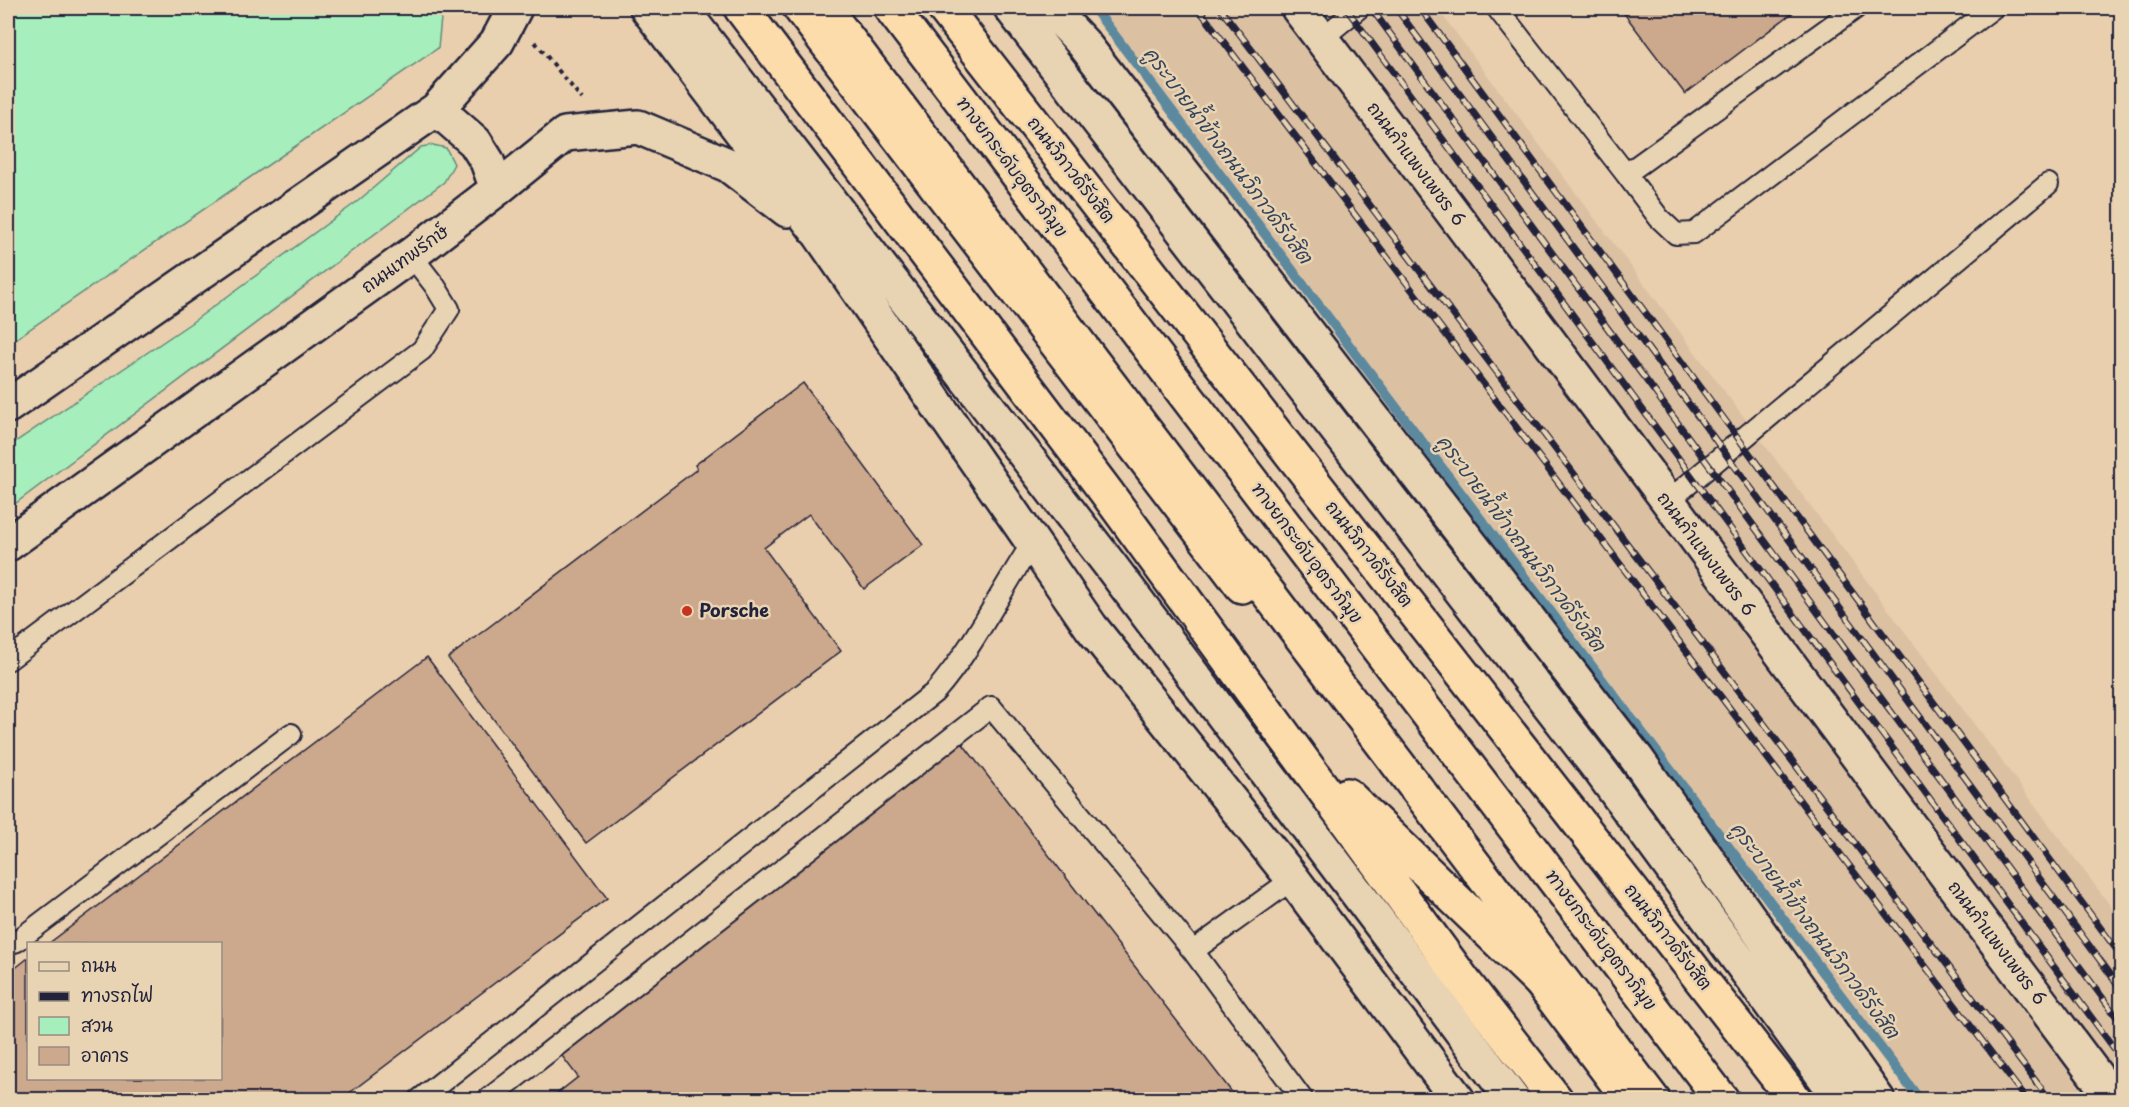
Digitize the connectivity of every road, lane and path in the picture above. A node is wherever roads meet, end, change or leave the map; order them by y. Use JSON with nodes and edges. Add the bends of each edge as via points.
{"nodes":[{"id":1,"x":516,"y":8,"type":"edge"},
{"id":2,"x":647,"y":8,"type":"edge"},
{"id":3,"x":681,"y":8,"type":"edge"},
{"id":4,"x":741,"y":8,"type":"edge"},
{"id":5,"x":800,"y":8,"type":"edge"},
{"id":6,"x":824,"y":8,"type":"edge"},
{"id":7,"x":891,"y":8,"type":"edge"},
{"id":8,"x":944,"y":8,"type":"edge"},
{"id":9,"x":1011,"y":8,"type":"edge"},
{"id":10,"x":1050,"y":8,"type":"edge"},
{"id":11,"x":1298,"y":8,"type":"edge"},
{"id":12,"x":1359,"y":8,"type":"edge"},
{"id":13,"x":1497,"y":8,"type":"edge"},
{"id":14,"x":1856,"y":8,"type":"edge"},
{"id":15,"x":1994,"y":8,"type":"edge"},
{"id":16,"x":531,"y":37,"type":"dead end"},
{"id":17,"x":1322,"y":39,"type":"junction"},
{"id":18,"x":585,"y":103,"type":"dead end"},
{"id":19,"x":437,"y":109,"type":"junction"},
{"id":20,"x":1626,"y":174,"type":"junction"},
{"id":21,"x":2048,"y":184,"type":"dead end"},
{"id":22,"x":497,"y":189,"type":"junction"},
{"id":23,"x":820,"y":235,"type":"junction"},
{"id":24,"x":411,"y":255,"type":"junction"},
{"id":25,"x":8,"y":406,"type":"edge"},
{"id":26,"x":1667,"y":502,"type":"junction"},
{"id":27,"x":1033,"y":542,"type":"junction"},
{"id":28,"x":8,"y":544,"type":"edge"},
{"id":29,"x":8,"y":660,"type":"edge"},
{"id":30,"x":1282,"y":732,"type":"junction"},
{"id":31,"x":291,"y":734,"type":"dead end"},
{"id":32,"x":1293,"y":879,"type":"junction"},
{"id":33,"x":8,"y":944,"type":"edge"},
{"id":34,"x":1193,"y":951,"type":"junction"},
{"id":35,"x":1540,"y":981,"type":"junction"},
{"id":36,"x":419,"y":1100,"type":"edge"},
{"id":37,"x":487,"y":1100,"type":"edge"},
{"id":38,"x":1302,"y":1100,"type":"edge"},
{"id":39,"x":1458,"y":1100,"type":"edge"},
{"id":40,"x":1514,"y":1100,"type":"edge"},
{"id":41,"x":1556,"y":1100,"type":"edge"},
{"id":42,"x":1630,"y":1100,"type":"edge"},
{"id":43,"x":1653,"y":1100,"type":"edge"},
{"id":44,"x":1722,"y":1100,"type":"edge"},
{"id":45,"x":1795,"y":1100,"type":"edge"},
{"id":46,"x":1841,"y":1100,"type":"edge"},
{"id":47,"x":1878,"y":1100,"type":"edge"},
{"id":48,"x":2114,"y":1100,"type":"edge"}],
"edges":[{"from":1,"to":19,"type":"main road","via":[[497,42]]},
{"from":2,"to":23,"type":"main road"},
{"from":3,"to":40,"type":"main road","via":[[1103,556]]},
{"from":4,"to":30,"type":"highway"},
{"from":5,"to":35,"type":"highway"},
{"from":6,"to":43,"type":"highway"},
{"from":7,"to":44,"type":"highway","name":"ทางยกระดับอุตราภิมุข"},
{"from":8,"to":45,"type":"highway","name":"ถนนวิภาวดีรังสิต"},
{"from":9,"to":46,"type":"main road","via":[[1602,773]]},
{"from":10,"to":47,"type":"main road","via":[[1083,43],[1636,759]]},
{"from":11,"to":17,"type":"main road","name":"ถนนกำแพงเพชร 6"},
{"from":12,"to":17,"type":"lane"},
{"from":13,"to":20,"type":"lane"},
{"from":14,"to":20,"type":"lane"},
{"from":15,"to":20,"type":"lane","via":[[1694,233],[1676,234]]},
{"from":16,"to":18,"type":"path"},
{"from":17,"to":26,"type":"main road","name":"ถนนกำแพงเพชร 6"},
{"from":19,"to":22,"type":"main road","via":[[475,142]]},
{"from":19,"to":25,"type":"main road"},
{"from":21,"to":26,"type":"lane"},
{"from":22,"to":23,"type":"main road","name":"ถนนเทพรักษ์","via":[[565,134],[638,127],[728,165]]},
{"from":22,"to":24,"type":"main road","name":"ถนนเทพรักษ์"},
{"from":23,"to":27,"type":"main road"},
{"from":24,"to":28,"type":"main road","name":"ถนนเทพรักษ์"},
{"from":24,"to":29,"type":"lane","via":[[449,309],[422,350]]},
{"from":26,"to":48,"type":"main road","name":"ถนนกำแพงเพชร 6"},
{"from":27,"to":32,"type":"main road","via":[[1091,627]]},
{"from":27,"to":36,"type":"lane","via":[[955,669],[935,692]]},
{"from":30,"to":35,"type":"highway"},
{"from":30,"to":41,"type":"highway","via":[[1465,983]]},
{"from":31,"to":33,"type":"lane"},
{"from":32,"to":34,"type":"lane"},
{"from":32,"to":39,"type":"main road"},
{"from":34,"to":37,"type":"lane","via":[[991,707]]},
{"from":34,"to":38,"type":"lane"},
{"from":35,"to":42,"type":"highway"}]}
